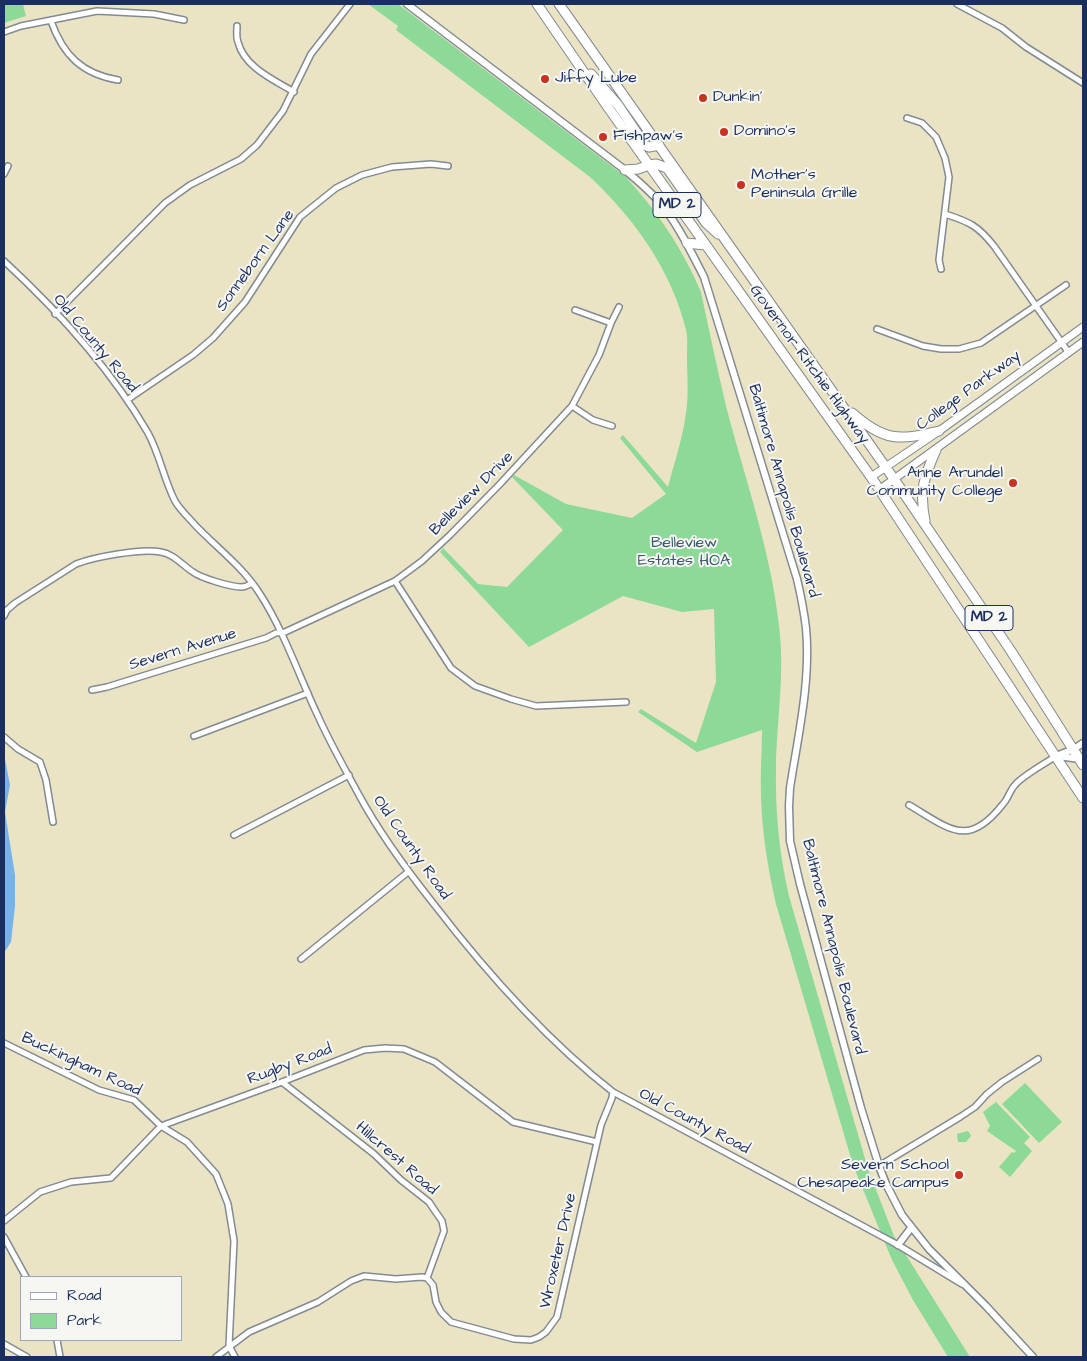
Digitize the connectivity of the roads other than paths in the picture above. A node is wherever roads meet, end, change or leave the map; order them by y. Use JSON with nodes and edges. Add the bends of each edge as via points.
{"nodes":[{"id":1,"x":96,"y":4,"type":"edge"},
{"id":2,"x":350,"y":4,"type":"edge"},
{"id":3,"x":407,"y":4,"type":"edge"},
{"id":4,"x":537,"y":4,"type":"edge"},
{"id":5,"x":559,"y":4,"type":"edge"},
{"id":6,"x":957,"y":4,"type":"edge"},
{"id":7,"x":97,"y":11,"type":"junction"},
{"id":8,"x":184,"y":20,"type":"dead end"},
{"id":9,"x":51,"y":21,"type":"junction"},
{"id":10,"x":237,"y":26,"type":"dead end"},
{"id":11,"x":4,"y":32,"type":"edge"},
{"id":12,"x":560,"y":38,"type":"junction"},
{"id":13,"x":118,"y":80,"type":"dead end"},
{"id":14,"x":1083,"y":83,"type":"edge"},
{"id":15,"x":294,"y":92,"type":"junction"},
{"id":16,"x":907,"y":118,"type":"dead end"},
{"id":17,"x":659,"y":145,"type":"junction"},
{"id":18,"x":649,"y":164,"type":"junction"},
{"id":19,"x":8,"y":166,"type":"dead end"},
{"id":20,"x":448,"y":166,"type":"dead end"},
{"id":21,"x":625,"y":170,"type":"junction"},
{"id":22,"x":4,"y":174,"type":"edge"},
{"id":23,"x":946,"y":214,"type":"junction"},
{"id":24,"x":686,"y":243,"type":"junction"},
{"id":25,"x":728,"y":243,"type":"junction"},
{"id":26,"x":705,"y":245,"type":"junction"},
{"id":27,"x":4,"y":261,"type":"edge"},
{"id":28,"x":941,"y":269,"type":"dead end"},
{"id":29,"x":1066,"y":285,"type":"dead end"},
{"id":30,"x":1037,"y":306,"type":"junction"},
{"id":31,"x":619,"y":307,"type":"dead end"},
{"id":32,"x":575,"y":310,"type":"dead end"},
{"id":33,"x":56,"y":314,"type":"junction"},
{"id":34,"x":611,"y":322,"type":"junction"},
{"id":35,"x":1083,"y":327,"type":"edge"},
{"id":36,"x":877,"y":329,"type":"dead end"},
{"id":37,"x":1062,"y":342,"type":"junction"},
{"id":38,"x":1083,"y":342,"type":"edge"},
{"id":39,"x":1069,"y":352,"type":"junction"},
{"id":40,"x":127,"y":400,"type":"junction"},
{"id":41,"x":840,"y":402,"type":"junction"},
{"id":42,"x":572,"y":406,"type":"junction"},
{"id":43,"x":612,"y":426,"type":"dead end"},
{"id":44,"x":939,"y":431,"type":"junction"},
{"id":45,"x":936,"y":450,"type":"junction"},
{"id":46,"x":886,"y":466,"type":"junction"},
{"id":47,"x":871,"y":477,"type":"junction"},
{"id":48,"x":894,"y":479,"type":"junction"},
{"id":49,"x":879,"y":490,"type":"junction"},
{"id":50,"x":926,"y":526,"type":"junction"},
{"id":51,"x":395,"y":581,"type":"junction"},
{"id":52,"x":252,"y":583,"type":"junction"},
{"id":53,"x":4,"y":616,"type":"edge"},
{"id":54,"x":280,"y":632,"type":"junction"},
{"id":55,"x":92,"y":690,"type":"dead end"},
{"id":56,"x":308,"y":693,"type":"junction"},
{"id":57,"x":626,"y":702,"type":"dead end"},
{"id":58,"x":194,"y":736,"type":"dead end"},
{"id":59,"x":4,"y":737,"type":"edge"},
{"id":60,"x":1083,"y":743,"type":"edge"},
{"id":61,"x":1074,"y":749,"type":"junction"},
{"id":62,"x":1056,"y":756,"type":"junction"},
{"id":63,"x":1082,"y":761,"type":"edge"},
{"id":64,"x":349,"y":775,"type":"junction"},
{"id":65,"x":1083,"y":798,"type":"edge"},
{"id":66,"x":909,"y":805,"type":"dead end"},
{"id":67,"x":53,"y":822,"type":"dead end"},
{"id":68,"x":234,"y":835,"type":"dead end"},
{"id":69,"x":408,"y":872,"type":"junction"},
{"id":70,"x":301,"y":959,"type":"dead end"},
{"id":71,"x":4,"y":1043,"type":"edge"},
{"id":72,"x":1038,"y":1059,"type":"dead end"},
{"id":73,"x":282,"y":1082,"type":"junction"},
{"id":74,"x":613,"y":1092,"type":"junction"},
{"id":75,"x":161,"y":1126,"type":"junction"},
{"id":76,"x":597,"y":1142,"type":"junction"},
{"id":77,"x":879,"y":1166,"type":"junction"},
{"id":78,"x":4,"y":1221,"type":"edge"},
{"id":79,"x":911,"y":1228,"type":"junction"},
{"id":80,"x":4,"y":1237,"type":"edge"},
{"id":81,"x":898,"y":1245,"type":"junction"},
{"id":82,"x":25,"y":1276,"type":"edge"},
{"id":83,"x":427,"y":1278,"type":"junction"},
{"id":84,"x":966,"y":1286,"type":"junction"},
{"id":85,"x":57,"y":1341,"type":"edge"},
{"id":86,"x":4,"y":1344,"type":"edge"},
{"id":87,"x":229,"y":1346,"type":"junction"},
{"id":88,"x":27,"y":1357,"type":"edge"},
{"id":89,"x":60,"y":1357,"type":"edge"},
{"id":90,"x":216,"y":1357,"type":"edge"},
{"id":91,"x":234,"y":1357,"type":"edge"},
{"id":92,"x":1033,"y":1357,"type":"edge"}],
"edges":[{"from":1,"to":7,"type":"street"},
{"from":2,"to":15,"type":"street","via":[[311,54]]},
{"from":3,"to":21,"type":"street","name":"Baltimore Annapolis Boulevard"},
{"from":4,"to":12,"type":"highway","name":"Governor Ritchie Highway","number":"MD 2"},
{"from":5,"to":17,"type":"highway","name":"Governor Ritchie Highway","number":"MD 2"},
{"from":6,"to":14,"type":"street","via":[[1002,28]]},
{"from":7,"to":8,"type":"street","via":[[147,13]]},
{"from":7,"to":9,"type":"street"},
{"from":9,"to":11,"type":"street"},
{"from":9,"to":13,"type":"street","via":[[60,42],[80,65],[96,75]]},
{"from":10,"to":15,"type":"street","via":[[237,40],[255,67]]},
{"from":12,"to":17,"type":"highway","via":[[618,105],[645,145]]},
{"from":12,"to":18,"type":"highway","name":"Governor Ritchie Highway","number":"MD 2"},
{"from":15,"to":33,"type":"street","via":[[270,129],[250,152],[232,165],[180,191],[165,203]]},
{"from":16,"to":23,"type":"street","via":[[922,123],[936,137],[944,154],[949,177]]},
{"from":17,"to":25,"type":"highway","name":"Governor Ritchie Highway","number":"MD 2"},
{"from":18,"to":21,"type":"highway"},
{"from":18,"to":25,"type":"highway","via":[[667,168],[706,223]]},
{"from":18,"to":26,"type":"highway","name":"Governor Ritchie Highway","number":"MD 2"},
{"from":19,"to":22,"type":"street"},
{"from":20,"to":40,"type":"street","name":"Sonneborn Lane","via":[[392,167],[336,188],[300,217],[245,302],[212,338]]},
{"from":21,"to":24,"type":"street","name":"Baltimore Annapolis Boulevard","via":[[658,200]]},
{"from":23,"to":28,"type":"street","via":[[939,260]]},
{"from":23,"to":30,"type":"street","via":[[967,221],[982,231]]},
{"from":24,"to":26,"type":"highway"},
{"from":24,"to":77,"type":"street","name":"Baltimore Annapolis Boulevard","via":[[711,297],[803,606],[805,689],[790,788],[790,841],[842,1041]]},
{"from":25,"to":41,"type":"highway","name":"Governor Ritchie Highway","number":"MD 2"},
{"from":26,"to":47,"type":"highway","name":"Governor Ritchie Highway","number":"MD 2"},
{"from":27,"to":33,"type":"street","name":"Old County Road"},
{"from":29,"to":30,"type":"street"},
{"from":30,"to":36,"type":"street","via":[[981,343],[958,349],[924,346]]},
{"from":30,"to":37,"type":"street"},
{"from":31,"to":34,"type":"street","name":"Belleview Drive"},
{"from":32,"to":34,"type":"street"},
{"from":33,"to":40,"type":"street","name":"Old County Road"},
{"from":34,"to":42,"type":"street","name":"Belleview Drive","via":[[599,355]]},
{"from":35,"to":37,"type":"main road","name":"College Parkway"},
{"from":37,"to":39,"type":"street"},
{"from":37,"to":44,"type":"main road","name":"College Parkway"},
{"from":38,"to":39,"type":"main road","name":"College Parkway"},
{"from":39,"to":45,"type":"main road","name":"College Parkway"},
{"from":40,"to":52,"type":"street","name":"Old County Road","via":[[149,435],[176,503]]},
{"from":41,"to":44,"type":"highway","via":[[865,424],[885,435],[907,438]]},
{"from":41,"to":46,"type":"highway","name":"Governor Ritchie Highway","number":"MD 2"},
{"from":42,"to":43,"type":"street","via":[[593,420]]},
{"from":42,"to":51,"type":"street","name":"Belleview Drive","via":[[450,535]]},
{"from":44,"to":46,"type":"main road","name":"College Parkway"},
{"from":45,"to":48,"type":"main road","name":"College Parkway"},
{"from":45,"to":50,"type":"highway","via":[[923,481]]},
{"from":46,"to":47,"type":"main road","name":"College Parkway"},
{"from":46,"to":48,"type":"highway","name":"Governor Ritchie Highway","number":"MD 2"},
{"from":47,"to":49,"type":"highway","name":"Governor Ritchie Highway","number":"MD 2"},
{"from":48,"to":49,"type":"main road","name":"College Parkway"},
{"from":48,"to":50,"type":"highway","name":"Governor Ritchie Highway","number":"MD 2"},
{"from":49,"to":62,"type":"highway","name":"Governor Ritchie Highway","number":"MD 2"},
{"from":50,"to":61,"type":"highway","name":"Governor Ritchie Highway","number":"MD 2"},
{"from":51,"to":54,"type":"street","name":"Belleview Drive"},
{"from":51,"to":57,"type":"street","via":[[451,668],[475,686],[536,706]]},
{"from":52,"to":53,"type":"street","via":[[241,587],[222,583],[193,573],[170,555],[160,552],[118,554],[76,564],[15,603]]},
{"from":52,"to":54,"type":"street","name":"Old County Road"},
{"from":54,"to":55,"type":"street","name":"Severn Avenue"},
{"from":54,"to":56,"type":"street","name":"Old County Road"},
{"from":56,"to":58,"type":"street"},
{"from":56,"to":64,"type":"street","name":"Old County Road"},
{"from":59,"to":67,"type":"street","via":[[40,762]]},
{"from":60,"to":61,"type":"street"},
{"from":61,"to":62,"type":"street"},
{"from":61,"to":63,"type":"highway","name":"Governor Ritchie Highway","number":"MD 2"},
{"from":62,"to":63,"type":"street"},
{"from":62,"to":65,"type":"highway","name":"Governor Ritchie Highway","number":"MD 2"},
{"from":62,"to":66,"type":"street","via":[[1015,784],[1005,803],[983,826],[973,831],[959,832],[946,827]]},
{"from":64,"to":68,"type":"street"},
{"from":64,"to":69,"type":"street","name":"Old County Road"},
{"from":69,"to":70,"type":"street"},
{"from":69,"to":74,"type":"street","name":"Old County Road","via":[[499,984],[588,1072]]},
{"from":71,"to":75,"type":"street","name":"Buckingham Road","via":[[99,1090],[134,1100]]},
{"from":72,"to":77,"type":"street","via":[[986,1094],[975,1107]]},
{"from":73,"to":75,"type":"street","name":"Rugby Road"},
{"from":73,"to":76,"type":"street","name":"Rugby Road","via":[[364,1050],[404,1049],[435,1062],[513,1122]]},
{"from":73,"to":83,"type":"street","name":"Hillcrest Road","via":[[374,1154],[435,1211],[444,1230]]},
{"from":74,"to":76,"type":"street","name":"Wroxeter Drive"},
{"from":74,"to":81,"type":"street","name":"Old County Road"},
{"from":75,"to":78,"type":"street","name":"Rugby Road","via":[[111,1178],[71,1182],[40,1192]]},
{"from":75,"to":87,"type":"street","name":"Buckingham Road","via":[[187,1142],[216,1174],[226,1196],[234,1241]]},
{"from":76,"to":83,"type":"street","name":"Wroxeter Drive","via":[[557,1317],[546,1332],[531,1340],[514,1339],[451,1322],[441,1312],[433,1285]]},
{"from":77,"to":79,"type":"street","name":"Baltimore Annapolis Boulevard"},
{"from":79,"to":81,"type":"street"},
{"from":79,"to":84,"type":"street","name":"Baltimore Annapolis Boulevard"},
{"from":80,"to":82,"type":"street"},
{"from":81,"to":84,"type":"street","name":"Old County Road"},
{"from":83,"to":87,"type":"street","via":[[359,1278],[318,1302],[249,1332]]},
{"from":84,"to":92,"type":"street","name":"Baltimore Annapolis Boulevard"},
{"from":85,"to":89,"type":"street"},
{"from":86,"to":88,"type":"street"},
{"from":87,"to":90,"type":"street"},
{"from":87,"to":91,"type":"street"}]}
